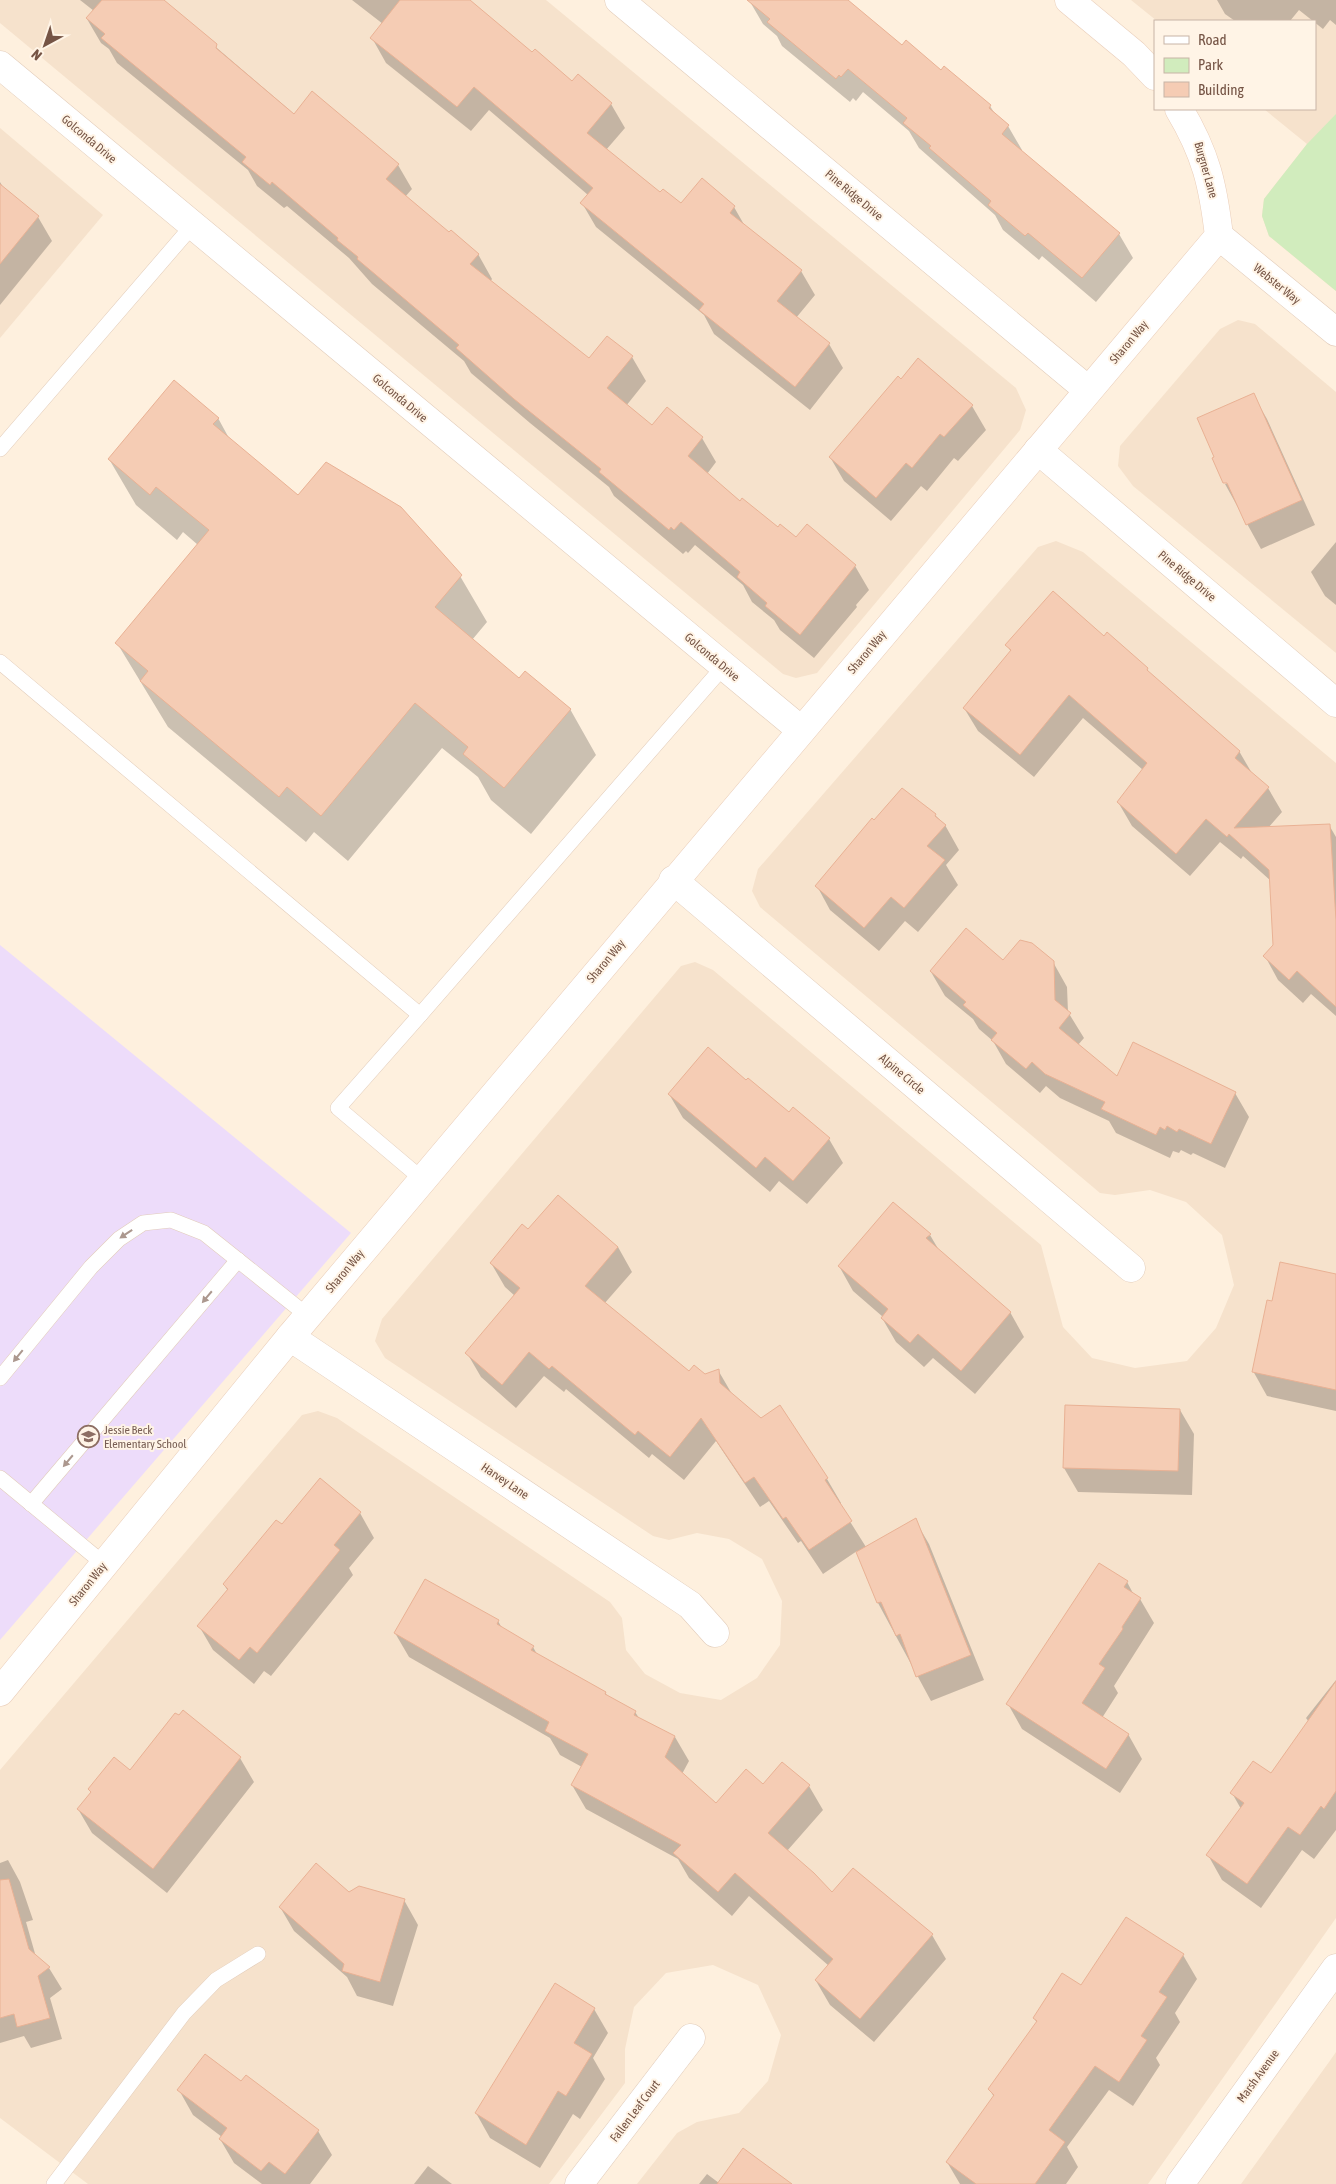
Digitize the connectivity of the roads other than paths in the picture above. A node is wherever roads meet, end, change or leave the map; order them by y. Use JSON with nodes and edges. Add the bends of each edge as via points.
{"nodes":[{"id":1,"x":619,"y":0,"type":"edge"},
{"id":2,"x":1069,"y":0,"type":"edge"},
{"id":3,"x":0,"y":65,"type":"edge"},
{"id":4,"x":1154,"y":75,"type":"edge"},
{"id":5,"x":1180,"y":110,"type":"edge"},
{"id":6,"x":193,"y":225,"type":"junction"},
{"id":7,"x":1219,"y":236,"type":"junction"},
{"id":8,"x":1336,"y":332,"type":"edge"},
{"id":9,"x":1088,"y":390,"type":"junction"},
{"id":10,"x":0,"y":448,"type":"edge"},
{"id":11,"x":1038,"y":450,"type":"junction"},
{"id":12,"x":0,"y":662,"type":"edge"},
{"id":13,"x":724,"y":666,"type":"junction"},
{"id":14,"x":1336,"y":703,"type":"edge"},
{"id":15,"x":801,"y":730,"type":"junction"},
{"id":16,"x":673,"y":880,"type":"junction"},
{"id":17,"x":420,"y":1015,"type":"junction"},
{"id":18,"x":422,"y":1179,"type":"junction"},
{"id":19,"x":238,"y":1260,"type":"junction"},
{"id":20,"x":1131,"y":1268,"type":"dead end"},
{"id":21,"x":308,"y":1316,"type":"junction"},
{"id":22,"x":290,"y":1337,"type":"junction"},
{"id":23,"x":0,"y":1378,"type":"edge"},
{"id":24,"x":0,"y":1478,"type":"edge"},
{"id":25,"x":31,"y":1504,"type":"junction"},
{"id":26,"x":104,"y":1564,"type":"junction"},
{"id":27,"x":715,"y":1633,"type":"dead end"},
{"id":28,"x":0,"y":1692,"type":"edge"},
{"id":29,"x":258,"y":1954,"type":"dead end"},
{"id":30,"x":1336,"y":1968,"type":"edge"},
{"id":31,"x":691,"y":2038,"type":"dead end"},
{"id":32,"x":54,"y":2184,"type":"edge"},
{"id":33,"x":579,"y":2184,"type":"edge"},
{"id":34,"x":1180,"y":2184,"type":"edge"}],
"edges":[{"from":1,"to":9,"type":"street","name":"Pine Ridge Drive"},
{"from":2,"to":4,"type":"street"},
{"from":3,"to":6,"type":"street","name":"Golconda Drive"},
{"from":5,"to":7,"type":"street","name":"Burgner Lane","via":[[1197,138],[1214,191]]},
{"from":6,"to":10,"type":"lane"},
{"from":6,"to":13,"type":"street","name":"Golconda Drive"},
{"from":7,"to":8,"type":"street","name":"Webster Way"},
{"from":7,"to":9,"type":"street","name":"Sharon Way"},
{"from":9,"to":11,"type":"street","name":"Sharon Way"},
{"from":11,"to":14,"type":"street","name":"Pine Ridge Drive"},
{"from":11,"to":15,"type":"street","name":"Sharon Way"},
{"from":12,"to":17,"type":"lane"},
{"from":13,"to":15,"type":"street","name":"Golconda Drive"},
{"from":13,"to":17,"type":"lane"},
{"from":15,"to":16,"type":"street","name":"Sharon Way"},
{"from":16,"to":18,"type":"street","name":"Sharon Way"},
{"from":16,"to":20,"type":"street","name":"Alpine Circle"},
{"from":17,"to":18,"type":"lane","via":[[338,1108]]},
{"from":18,"to":21,"type":"street","name":"Sharon Way"},
{"from":19,"to":21,"type":"lane"},
{"from":19,"to":23,"type":"lane","one_way":true,"via":[[204,1233],[171,1220],[143,1223],[119,1239],[91,1267]]},
{"from":19,"to":25,"type":"lane","one_way":true},
{"from":21,"to":22,"type":"street","name":"Sharon Way"},
{"from":22,"to":26,"type":"street","name":"Sharon Way"},
{"from":22,"to":27,"type":"street","name":"Harvey Lane","via":[[690,1605]]},
{"from":24,"to":25,"type":"lane"},
{"from":25,"to":26,"type":"lane"},
{"from":26,"to":28,"type":"street","name":"Sharon Way"},
{"from":29,"to":32,"type":"lane","via":[[216,1980],[184,2013]]},
{"from":30,"to":34,"type":"street","name":"Marsh Avenue"},
{"from":31,"to":33,"type":"street","name":"Fallen Leaf Court"}]}
